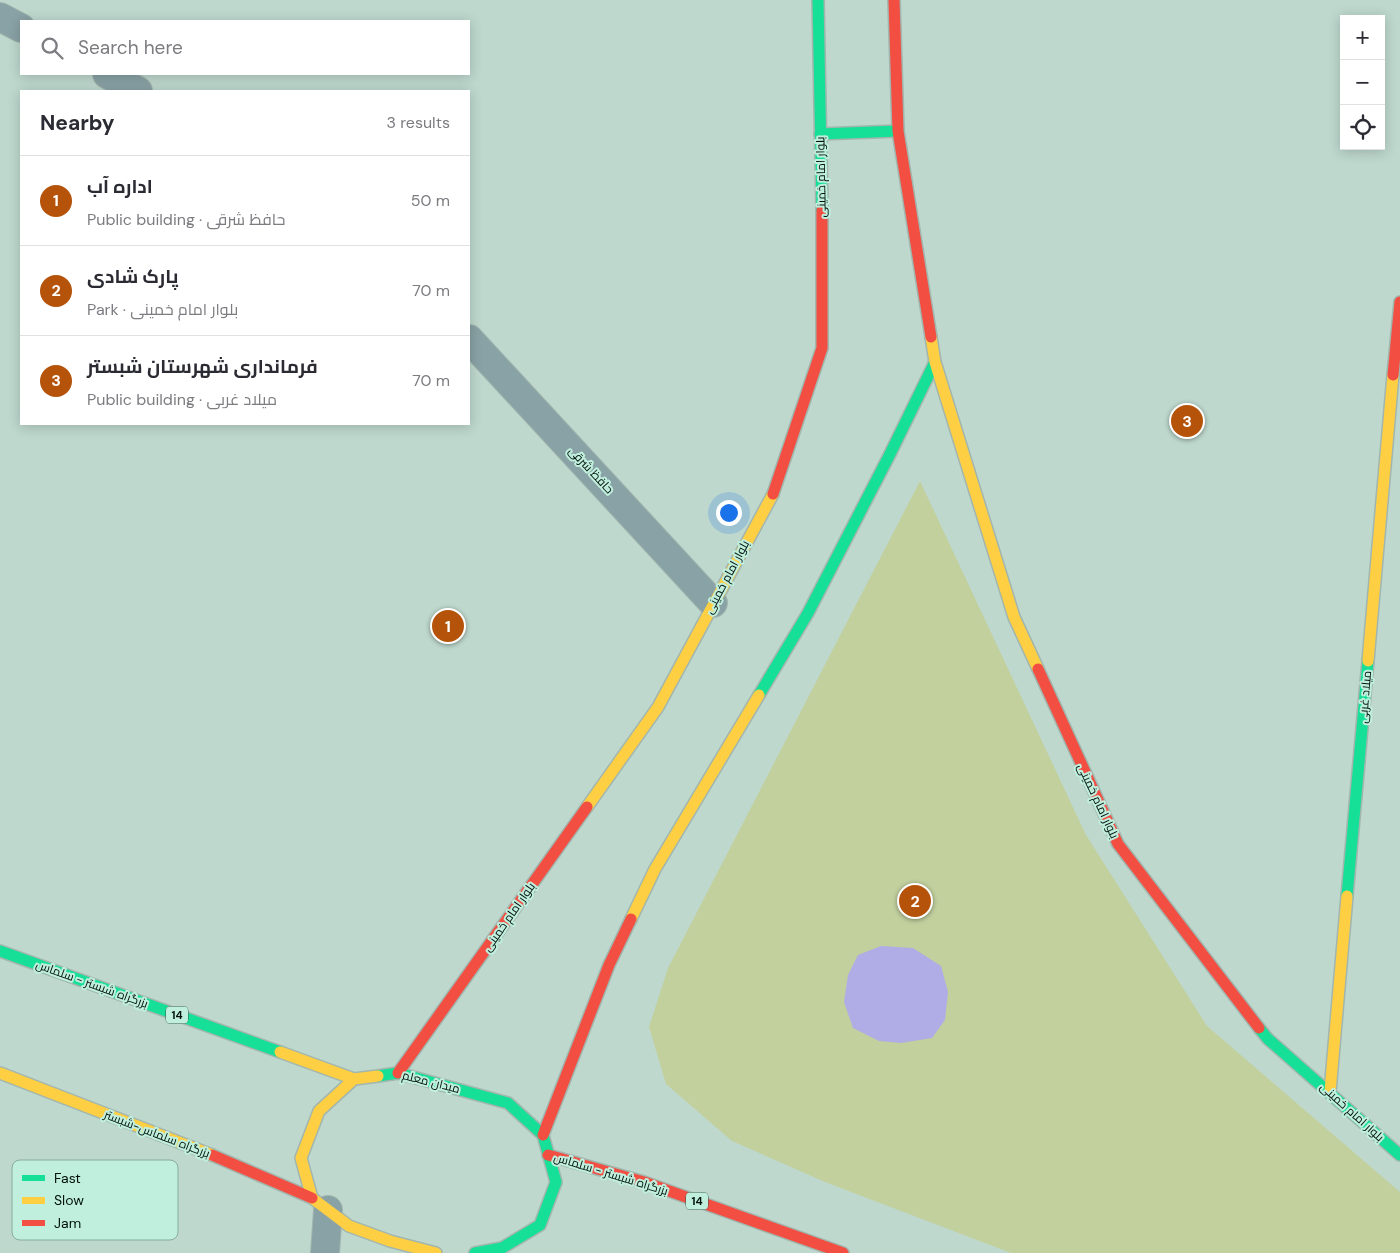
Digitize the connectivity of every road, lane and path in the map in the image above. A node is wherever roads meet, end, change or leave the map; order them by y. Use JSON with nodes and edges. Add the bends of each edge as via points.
{"nodes":[{"id":1,"x":818,"y":0,"type":"edge"},
{"id":2,"x":894,"y":0,"type":"edge"},
{"id":3,"x":0,"y":17,"type":"edge"},
{"id":4,"x":20,"y":27,"type":"edge"},
{"id":5,"x":109,"y":75,"type":"edge"},
{"id":6,"x":136,"y":90,"type":"edge"},
{"id":7,"x":898,"y":131,"type":"junction"},
{"id":8,"x":820,"y":134,"type":"junction"},
{"id":9,"x":1400,"y":302,"type":"edge"},
{"id":10,"x":470,"y":340,"type":"edge"},
{"id":11,"x":935,"y":362,"type":"junction"},
{"id":12,"x":713,"y":602,"type":"junction"},
{"id":13,"x":0,"y":951,"type":"edge"},
{"id":14,"x":0,"y":1072,"type":"edge"},
{"id":15,"x":398,"y":1073,"type":"junction"},
{"id":16,"x":354,"y":1079,"type":"junction"},
{"id":17,"x":1330,"y":1092,"type":"junction"},
{"id":18,"x":542,"y":1134,"type":"junction"},
{"id":19,"x":548,"y":1155,"type":"junction"},
{"id":20,"x":1400,"y":1156,"type":"edge"},
{"id":21,"x":320,"y":1204,"type":"junction"},
{"id":22,"x":325,"y":1253,"type":"edge"},
{"id":23,"x":436,"y":1253,"type":"edge"},
{"id":24,"x":481,"y":1253,"type":"edge"},
{"id":25,"x":843,"y":1253,"type":"edge"}],
"edges":[{"from":1,"to":8,"type":"main road","name":"بلوار امام خمینی"},
{"from":2,"to":7,"type":"main road","name":"بلوار امام خمینی"},
{"from":3,"to":4,"type":"street"},
{"from":5,"to":6,"type":"street"},
{"from":7,"to":8,"type":"main road"},
{"from":7,"to":11,"type":"main road","name":"بلوار امام خمینی"},
{"from":8,"to":12,"type":"main road","name":"بلوار امام خمینی","via":[[822,348],[773,492]]},
{"from":9,"to":17,"type":"main road","name":"میلاد غربی"},
{"from":10,"to":12,"type":"street","name":"حافظ شرقی"},
{"from":11,"to":17,"type":"main road","name":"بلوار امام خمینی","via":[[1014,617],[1118,844],[1268,1039]]},
{"from":11,"to":18,"type":"main road","via":[[808,613],[655,870],[609,965]]},
{"from":12,"to":15,"type":"main road","name":"بلوار امام خمینی","via":[[658,707]]},
{"from":13,"to":16,"type":"main road","name":"بزرگراه شبستر - سلماس","number":"14"},
{"from":14,"to":21,"type":"main road","name":"بزرگراه سلماس-شبستر","via":[[224,1160]]},
{"from":15,"to":16,"type":"main road","name":"میدان معلم","number":"14"},
{"from":15,"to":18,"type":"main road","name":"میدان معلم","number":"14","via":[[508,1103]]},
{"from":16,"to":21,"type":"main road","via":[[319,1111],[301,1158]]},
{"from":17,"to":20,"type":"main road","name":"بلوار امام خمینی"},
{"from":18,"to":19,"type":"main road"},
{"from":19,"to":24,"type":"main road","via":[[556,1182],[540,1226],[502,1248]]},
{"from":19,"to":25,"type":"main road","name":"بزرگراه شبستر - سلماس","number":"14","via":[[644,1182]]},
{"from":21,"to":22,"type":"street"},
{"from":21,"to":23,"type":"main road","via":[[349,1226],[390,1242]]}]}
